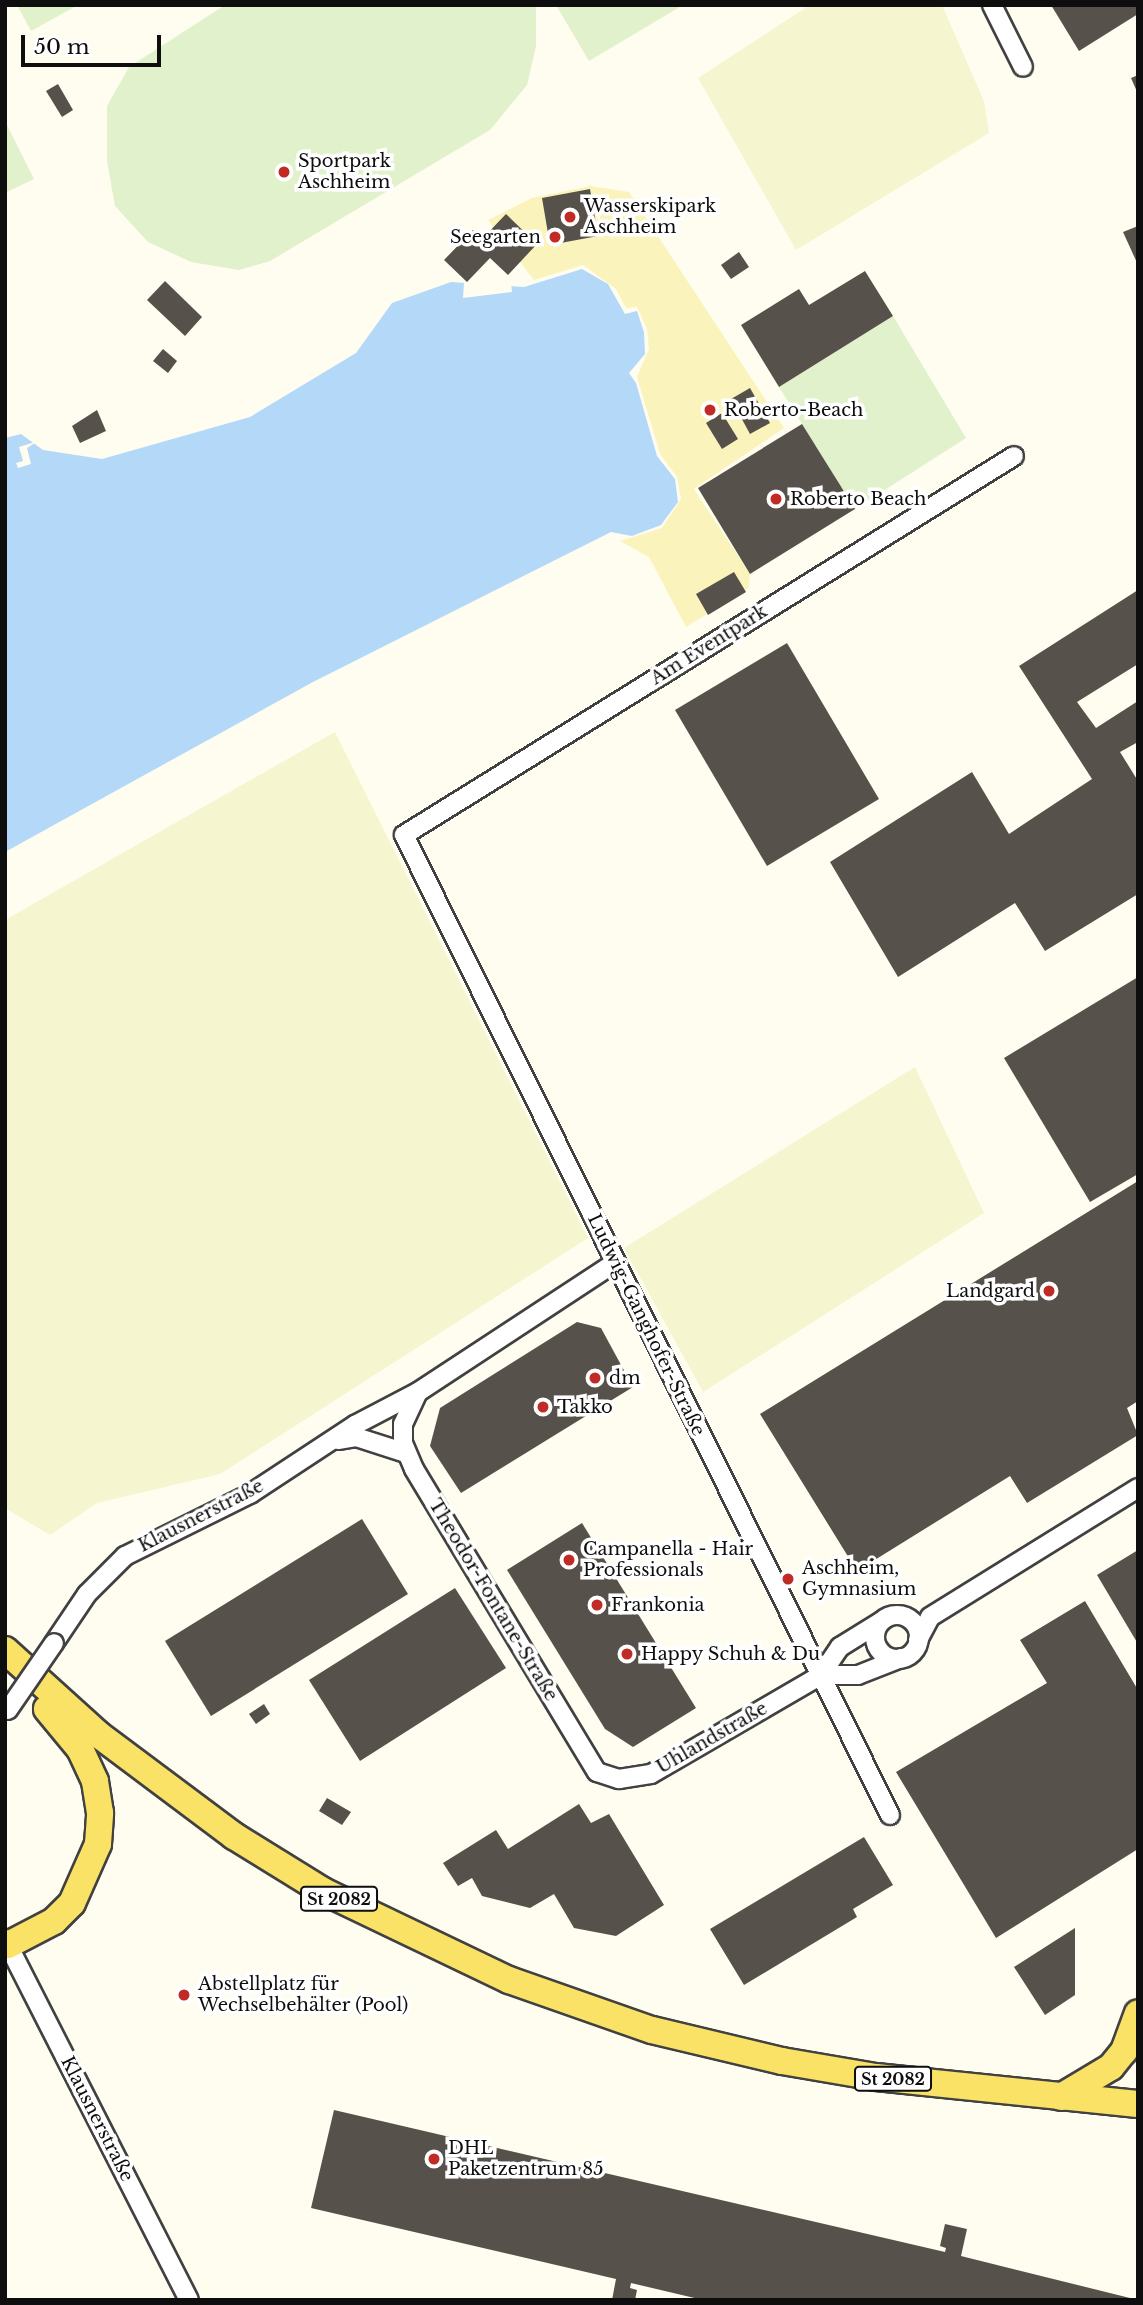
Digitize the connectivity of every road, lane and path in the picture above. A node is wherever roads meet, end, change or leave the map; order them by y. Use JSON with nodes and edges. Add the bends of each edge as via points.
{"nodes":[{"id":1,"x":992,"y":5,"type":"edge"},
{"id":2,"x":1023,"y":67,"type":"dead end"},
{"id":3,"x":1014,"y":456,"type":"dead end"},
{"id":4,"x":404,"y":835,"type":"joint"},
{"id":5,"x":616,"y":1262,"type":"junction"},
{"id":6,"x":418,"y":1392,"type":"junction"},
{"id":7,"x":338,"y":1440,"type":"junction"},
{"id":8,"x":406,"y":1452,"type":"junction"},
{"id":9,"x":1138,"y":1488,"type":"edge"},
{"id":10,"x":901,"y":1616,"type":"junction"},
{"id":11,"x":930,"y":1618,"type":"junction"},
{"id":12,"x":882,"y":1621,"type":"junction"},
{"id":13,"x":918,"y":1640,"type":"junction"},
{"id":14,"x":5,"y":1650,"type":"edge"},
{"id":15,"x":901,"y":1658,"type":"junction"},
{"id":16,"x":5,"y":1669,"type":"edge"},
{"id":17,"x":821,"y":1675,"type":"junction"},
{"id":18,"x":7,"y":1712,"type":"edge"},
{"id":19,"x":597,"y":1772,"type":"joint"},
{"id":20,"x":890,"y":1815,"type":"dead end"},
{"id":21,"x":7,"y":1942,"type":"edge"},
{"id":22,"x":1138,"y":2013,"type":"edge"},
{"id":23,"x":1061,"y":2098,"type":"junction"},
{"id":24,"x":1138,"y":2104,"type":"edge"},
{"id":25,"x":189,"y":2300,"type":"edge"}],
"edges":[{"from":1,"to":2,"type":"street"},
{"from":3,"to":4,"type":"street","name":"Am Eventpark"},
{"from":4,"to":5,"type":"street","name":"Ludwig-Ganghofer-Straße"},
{"from":5,"to":6,"type":"street","name":"Klausnerstraße"},
{"from":5,"to":17,"type":"street","name":"Ludwig-Ganghofer-Straße"},
{"from":6,"to":7,"type":"street","name":"Klausnerstraße","via":[[355,1425]]},
{"from":6,"to":8,"type":"street","name":"Theodor-Fontane-Straße","via":[[403,1424]]},
{"from":7,"to":8,"type":"street","via":[[356,1437]]},
{"from":7,"to":18,"type":"street","name":"Klausnerstraße","bridge":true,"via":[[210,1516],[125,1556],[87,1594]]},
{"from":8,"to":19,"type":"street","name":"Theodor-Fontane-Straße"},
{"from":9,"to":11,"type":"street"},
{"from":10,"to":11,"type":"street","name":"Uhlandstraße"},
{"from":10,"to":12,"type":"street","name":"Uhlandstraße"},
{"from":10,"to":13,"type":"street","via":[[914,1625]]},
{"from":11,"to":13,"type":"street"},
{"from":12,"to":15,"type":"street","via":[[876,1631],[877,1647],[885,1655]]},
{"from":12,"to":17,"type":"street","name":"Uhlandstraße","via":[[839,1647]]},
{"from":13,"to":15,"type":"street","via":[[912,1652]]},
{"from":14,"to":23,"type":"main road","number":"St 2082","via":[[99,1735],[234,1836],[323,1891],[509,1980],[652,2030],[782,2061],[876,2077]]},
{"from":15,"to":17,"type":"street","via":[[858,1675]]},
{"from":16,"to":21,"type":"main road","via":[[64,1726],[80,1749],[95,1781],[100,1813],[99,1844],[72,1903],[54,1920]]},
{"from":17,"to":19,"type":"street","name":"Uhlandstraße","via":[[651,1774],[619,1779]]},
{"from":17,"to":20,"type":"street","name":"Ludwig-Ganghofer-Straße"},
{"from":21,"to":25,"type":"street","name":"Klausnerstraße"},
{"from":22,"to":23,"type":"main road","via":[[1125,2051],[1111,2067]]},
{"from":23,"to":24,"type":"main road","number":"St 2082"}]}
